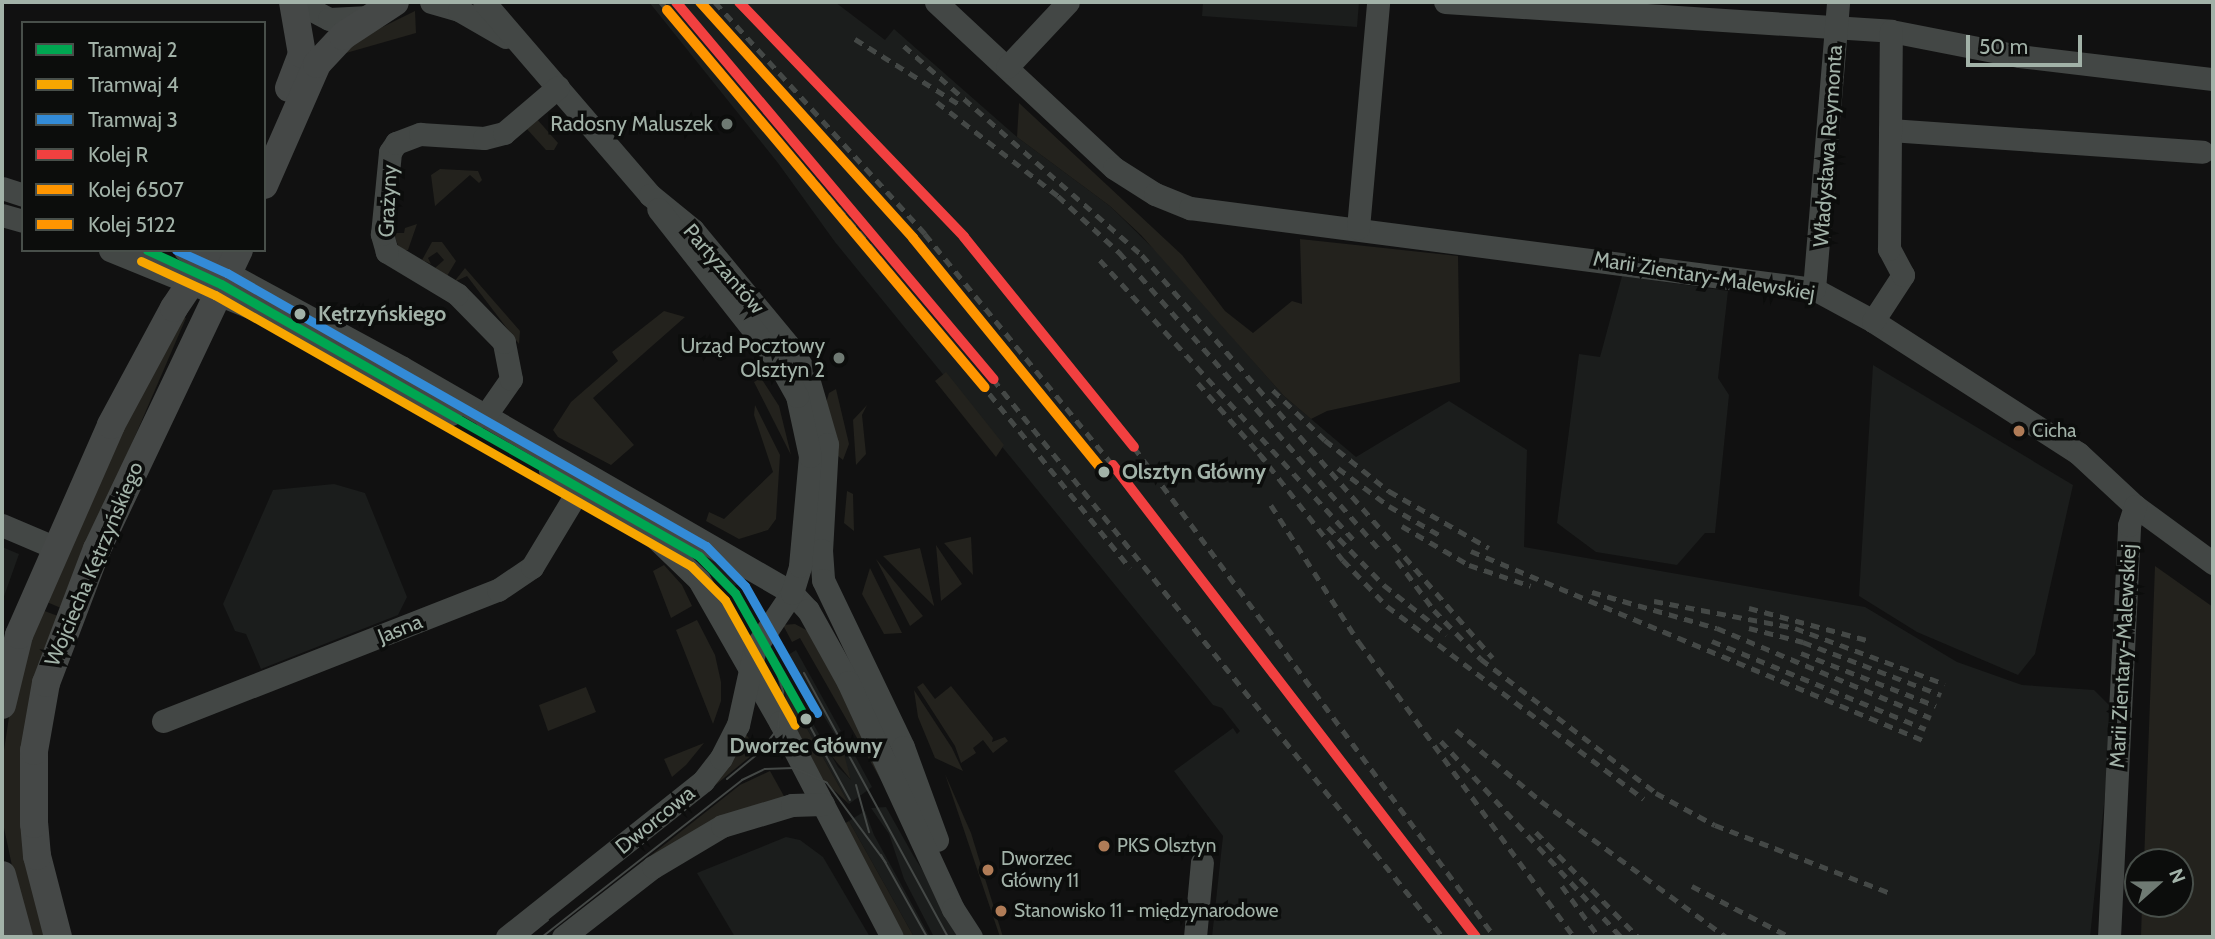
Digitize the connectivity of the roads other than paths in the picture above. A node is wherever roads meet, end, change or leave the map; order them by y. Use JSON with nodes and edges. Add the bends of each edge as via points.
{"nodes":[{"id":1,"x":295,"y":2,"type":"edge"},
{"id":2,"x":431,"y":2,"type":"edge"},
{"id":3,"x":484,"y":2,"type":"edge"},
{"id":4,"x":936,"y":2,"type":"edge"},
{"id":5,"x":1068,"y":2,"type":"edge"},
{"id":6,"x":1378,"y":2,"type":"edge"},
{"id":7,"x":1445,"y":2,"type":"edge"},
{"id":8,"x":1838,"y":2,"type":"edge"},
{"id":9,"x":385,"y":8,"type":"edge"},
{"id":10,"x":1836,"y":28,"type":"junction"},
{"id":11,"x":1891,"y":30,"type":"junction"},
{"id":12,"x":524,"y":47,"type":"junction"},
{"id":13,"x":1007,"y":67,"type":"junction"},
{"id":14,"x":2213,"y":79,"type":"edge"},
{"id":15,"x":558,"y":87,"type":"junction"},
{"id":16,"x":1891,"y":130,"type":"junction"},
{"id":17,"x":266,"y":140,"type":"edge"},
{"id":18,"x":2202,"y":152,"type":"dead end"},
{"id":19,"x":266,"y":180,"type":"edge"},
{"id":20,"x":2,"y":188,"type":"edge"},
{"id":21,"x":21,"y":194,"type":"edge"},
{"id":22,"x":2,"y":215,"type":"edge"},
{"id":23,"x":21,"y":220,"type":"edge"},
{"id":24,"x":1358,"y":228,"type":"junction"},
{"id":25,"x":124,"y":252,"type":"edge"},
{"id":26,"x":212,"y":265,"type":"edge"},
{"id":27,"x":1814,"y":289,"type":"junction"},
{"id":28,"x":1873,"y":321,"type":"junction"},
{"id":29,"x":485,"y":416,"type":"junction"},
{"id":30,"x":819,"y":468,"type":"junction"},
{"id":31,"x":584,"y":481,"type":"junction"},
{"id":32,"x":2135,"y":506,"type":"junction"},
{"id":33,"x":2,"y":525,"type":"edge"},
{"id":34,"x":56,"y":548,"type":"junction"},
{"id":35,"x":2213,"y":563,"type":"edge"},
{"id":36,"x":792,"y":593,"type":"junction"},
{"id":37,"x":750,"y":666,"type":"junction"},
{"id":38,"x":2,"y":705,"type":"edge"},
{"id":39,"x":163,"y":722,"type":"dead end"},
{"id":40,"x":823,"y":804,"type":"junction"},
{"id":41,"x":916,"y":825,"type":"junction"},
{"id":42,"x":941,"y":849,"type":"junction"},
{"id":43,"x":1202,"y":862,"type":"dead end"},
{"id":44,"x":2,"y":875,"type":"edge"},
{"id":45,"x":967,"y":929,"type":"edge"},
{"id":46,"x":19,"y":937,"type":"edge"},
{"id":47,"x":58,"y":937,"type":"edge"},
{"id":48,"x":507,"y":937,"type":"edge"},
{"id":49,"x":563,"y":937,"type":"edge"},
{"id":50,"x":892,"y":937,"type":"edge"},
{"id":51,"x":1195,"y":937,"type":"edge"},
{"id":52,"x":2109,"y":937,"type":"edge"}],
"edges":[{"from":1,"to":9,"type":"street","via":[[329,19],[352,21]]},
{"from":1,"to":17,"type":"main road","via":[[302,54]]},
{"from":2,"to":12,"type":"street","name":"Partyzantów","via":[[459,10]]},
{"from":3,"to":12,"type":"street","name":"Partyzantów"},
{"from":4,"to":13,"type":"street","name":"Marii Zientary-Malewskiej"},
{"from":5,"to":13,"type":"street"},
{"from":6,"to":24,"type":"street"},
{"from":7,"to":10,"type":"street"},
{"from":8,"to":10,"type":"street","name":"Władysława Reymonta"},
{"from":9,"to":19,"type":"main road","via":[[343,36],[317,64]]},
{"from":10,"to":11,"type":"street"},
{"from":10,"to":27,"type":"street","name":"Władysława Reymonta"},
{"from":11,"to":14,"type":"street","via":[[2019,56]]},
{"from":11,"to":16,"type":"street"},
{"from":12,"to":15,"type":"street","name":"Partyzantów"},
{"from":13,"to":24,"type":"street","name":"Marii Zientary-Malewskiej","via":[[1114,168],[1155,194],[1190,208]]},
{"from":15,"to":29,"type":"street","name":"Grażyny","via":[[504,133],[484,138],[420,134],[396,143],[390,152],[382,233],[387,252],[457,294],[504,341],[511,379]]},
{"from":15,"to":30,"type":"street","name":"Partyzantów","via":[[650,195],[693,230],[794,354],[820,409]]},
{"from":16,"to":18,"type":"street"},
{"from":16,"to":28,"type":"street","via":[[1889,249],[1903,275]]},
{"from":20,"to":21,"type":"street"},
{"from":22,"to":23,"type":"street"},
{"from":24,"to":27,"type":"street","name":"Marii Zientary-Malewskiej"},
{"from":25,"to":26,"type":"street"},
{"from":26,"to":29,"type":"street"},
{"from":26,"to":31,"type":"street","via":[[294,325]]},
{"from":26,"to":34,"type":"main road","name":"Wojciecha Kętrzyńskiego","via":[[111,425]]},
{"from":26,"to":47,"type":"main road","name":"Wojciecha Kętrzyńskiego","via":[[46,683],[34,751],[34,824],[37,856]]},
{"from":27,"to":28,"type":"street","name":"Marii Zientary-Malewskiej"},
{"from":28,"to":32,"type":"street","name":"Marii Zientary-Malewskiej","via":[[2078,453]]},
{"from":29,"to":31,"type":"street"},
{"from":30,"to":36,"type":"street"},
{"from":30,"to":42,"type":"street","via":[[826,589],[903,747]]},
{"from":31,"to":36,"type":"street"},
{"from":31,"to":37,"type":"street","via":[[688,566]]},
{"from":31,"to":39,"type":"street","name":"Jasna","via":[[532,567],[498,590]]},
{"from":32,"to":35,"type":"street"},
{"from":32,"to":52,"type":"street","name":"Marii Zientary-Malewskiej","via":[[2129,525]]},
{"from":33,"to":34,"type":"street"},
{"from":34,"to":38,"type":"main road","name":"Wojciecha Kętrzyńskiego","via":[[19,635]]},
{"from":36,"to":37,"type":"street","name":"Dworcowa","via":[[760,637]]},
{"from":36,"to":41,"type":"street","via":[[808,610],[848,682]]},
{"from":37,"to":40,"type":"street"},
{"from":37,"to":48,"type":"street","name":"Dworcowa","via":[[734,735],[703,781]]},
{"from":40,"to":49,"type":"street","name":"Dworcowa","via":[[792,805],[722,826],[653,867]]},
{"from":40,"to":50,"type":"street"},
{"from":41,"to":42,"type":"street"},
{"from":41,"to":45,"type":"street","via":[[953,909]]},
{"from":42,"to":45,"type":"street"},
{"from":43,"to":51,"type":"street"},
{"from":44,"to":46,"type":"main road"}]}
